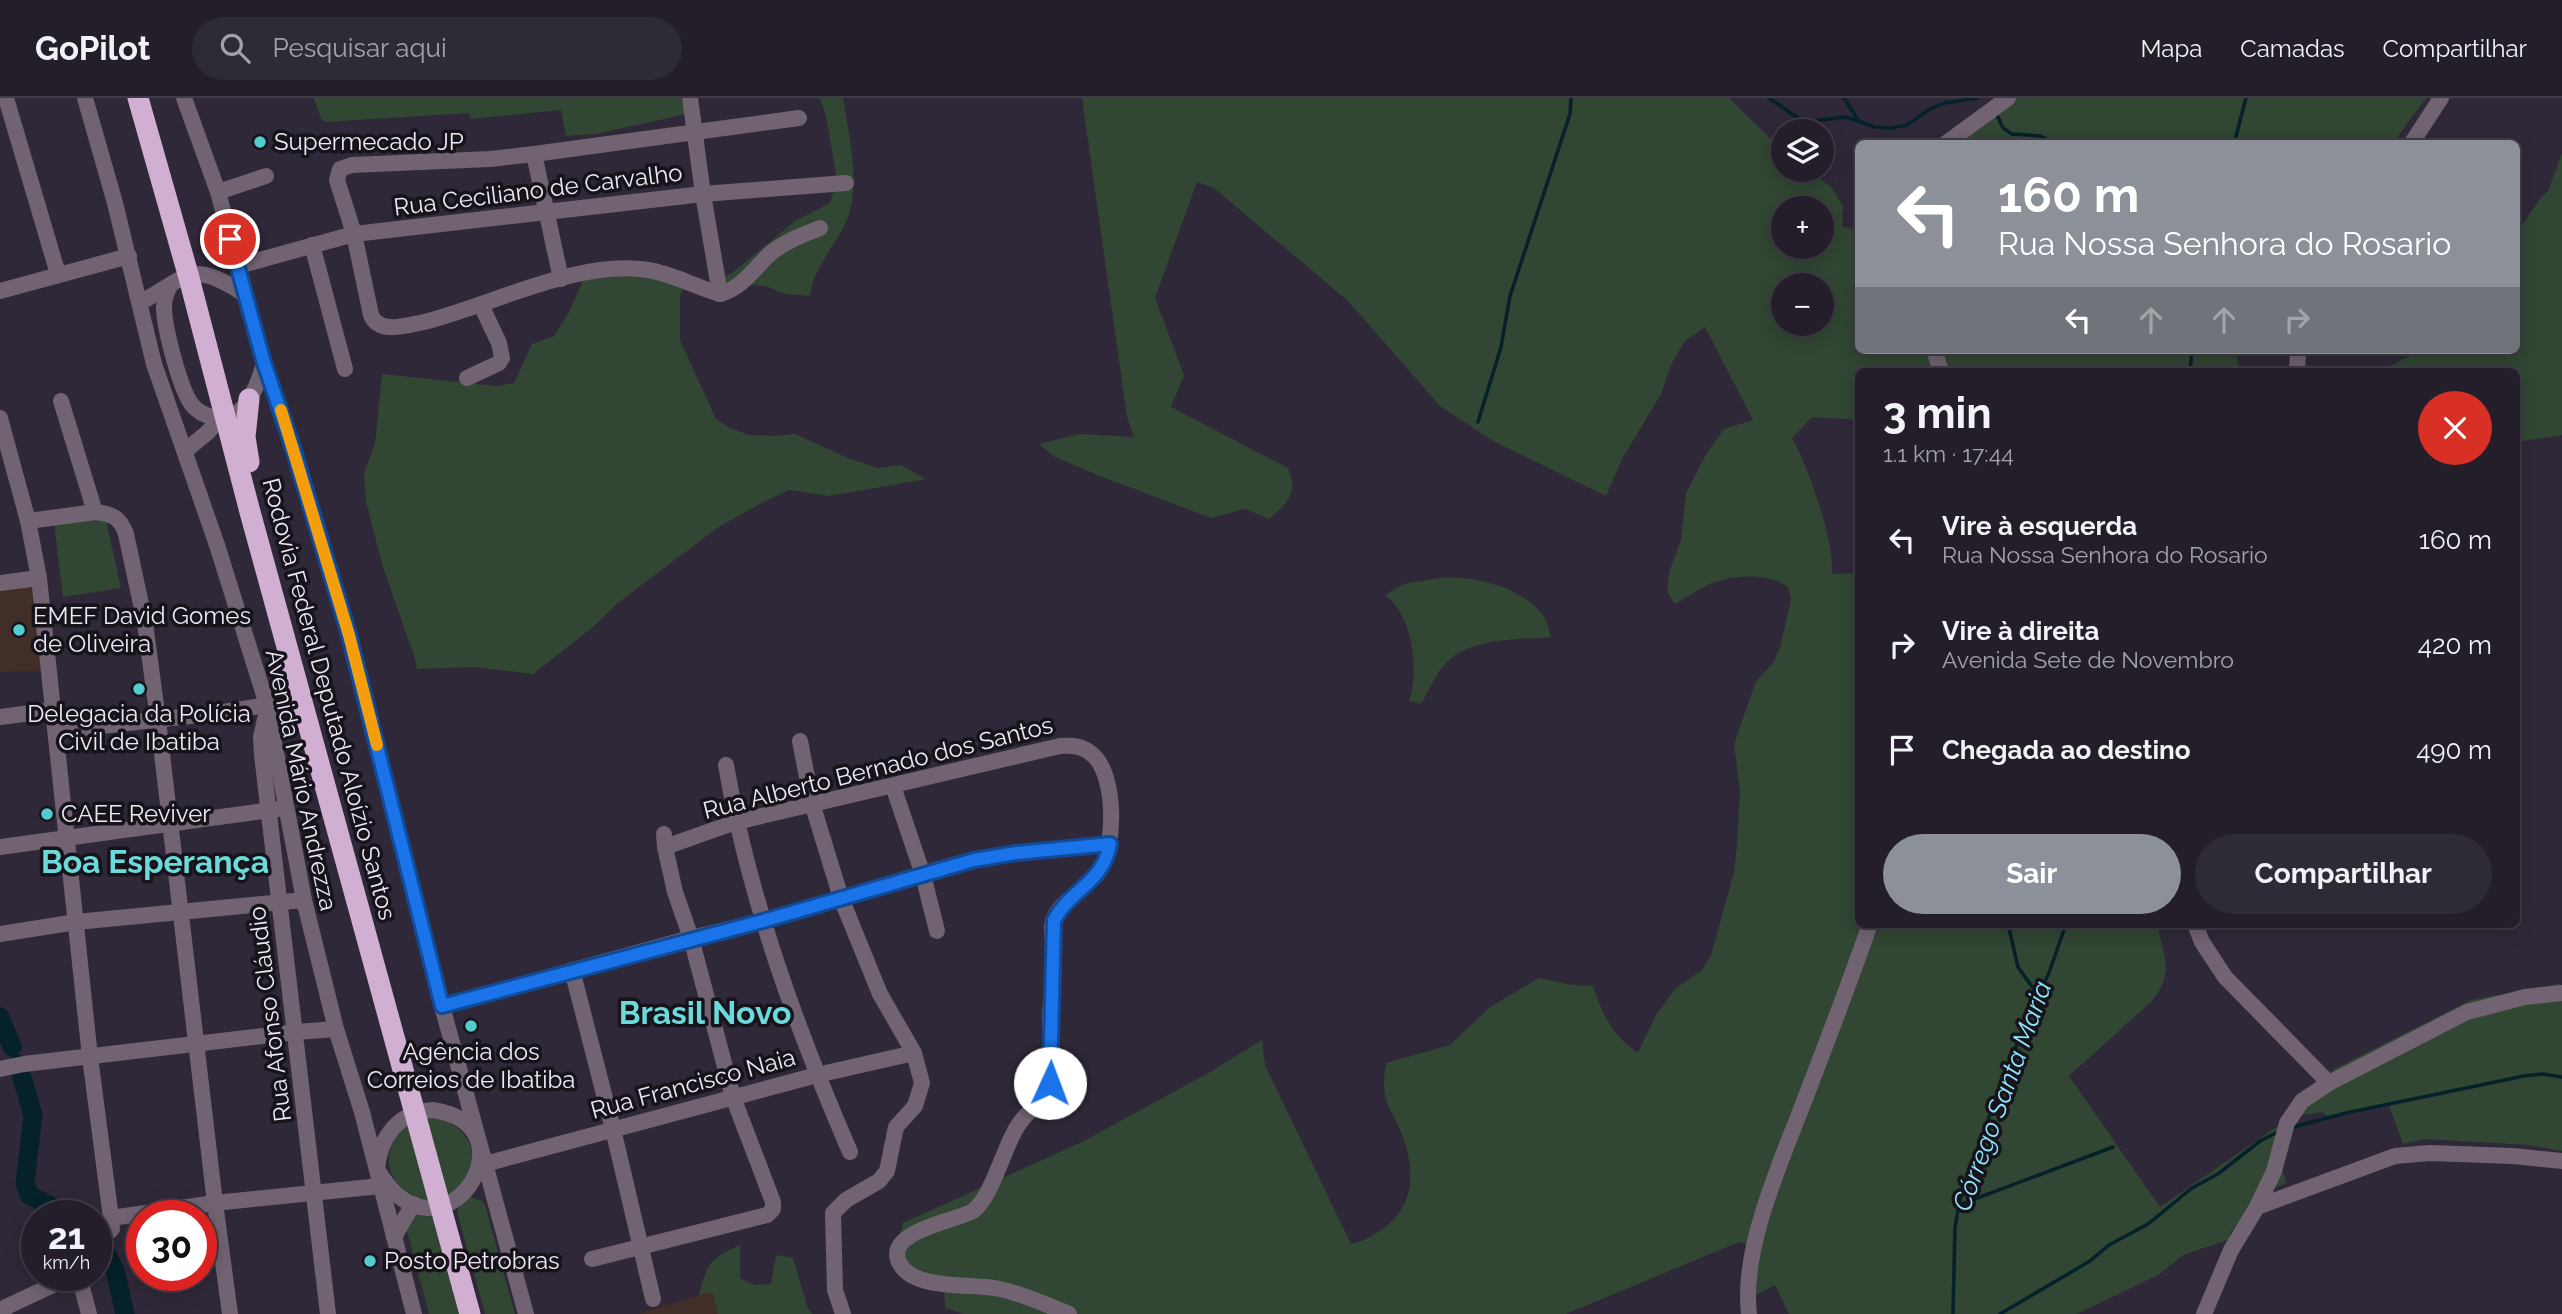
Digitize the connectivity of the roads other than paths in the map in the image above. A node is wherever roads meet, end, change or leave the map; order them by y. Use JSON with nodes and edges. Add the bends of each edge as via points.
{"nodes":[{"id":1,"x":85,"y":98,"type":"edge"},
{"id":2,"x":138,"y":98,"type":"edge"},
{"id":3,"x":184,"y":98,"type":"edge"},
{"id":4,"x":690,"y":98,"type":"edge"},
{"id":5,"x":2008,"y":98,"type":"edge"},
{"id":6,"x":2441,"y":98,"type":"edge"},
{"id":7,"x":4,"y":101,"type":"edge"},
{"id":8,"x":799,"y":118,"type":"dead end"},
{"id":9,"x":696,"y":131,"type":"junction"},
{"id":10,"x":1950,"y":140,"type":"edge"},
{"id":11,"x":2414,"y":140,"type":"edge"},
{"id":12,"x":534,"y":154,"type":"junction"},
{"id":13,"x":266,"y":176,"type":"dead end"},
{"id":14,"x":846,"y":183,"type":"dead end"},
{"id":15,"x":218,"y":192,"type":"junction"},
{"id":16,"x":703,"y":194,"type":"junction"},
{"id":17,"x":546,"y":214,"type":"junction"},
{"id":18,"x":820,"y":228,"type":"dead end"},
{"id":19,"x":354,"y":234,"type":"junction"},
{"id":20,"x":312,"y":245,"type":"junction"},
{"id":21,"x":129,"y":256,"type":"junction"},
{"id":22,"x":238,"y":266,"type":"junction"},
{"id":23,"x":58,"y":274,"type":"junction"},
{"id":24,"x":561,"y":279,"type":"junction"},
{"id":25,"x":177,"y":281,"type":"junction"},
{"id":26,"x":0,"y":291,"type":"edge"},
{"id":27,"x":244,"y":294,"type":"junction"},
{"id":28,"x":720,"y":294,"type":"junction"},
{"id":29,"x":140,"y":303,"type":"junction"},
{"id":30,"x":481,"y":305,"type":"junction"},
{"id":31,"x":264,"y":363,"type":"junction"},
{"id":32,"x":345,"y":369,"type":"dead end"},
{"id":33,"x":467,"y":378,"type":"dead end"},
{"id":34,"x":249,"y":399,"type":"junction"},
{"id":35,"x":61,"y":401,"type":"dead end"},
{"id":36,"x":0,"y":418,"type":"edge"},
{"id":37,"x":223,"y":418,"type":"junction"},
{"id":38,"x":185,"y":451,"type":"junction"},
{"id":39,"x":95,"y":512,"type":"junction"},
{"id":40,"x":250,"y":512,"type":"junction"},
{"id":41,"x":28,"y":521,"type":"junction"},
{"id":42,"x":39,"y":578,"type":"junction"},
{"id":43,"x":0,"y":583,"type":"edge"},
{"id":44,"x":267,"y":707,"type":"junction"},
{"id":45,"x":54,"y":710,"type":"junction"},
{"id":46,"x":0,"y":717,"type":"edge"},
{"id":47,"x":158,"y":720,"type":"junction"},
{"id":48,"x":56,"y":731,"type":"junction"},
{"id":49,"x":800,"y":741,"type":"dead end"},
{"id":50,"x":726,"y":765,"type":"dead end"},
{"id":51,"x":893,"y":786,"type":"junction"},
{"id":52,"x":812,"y":803,"type":"junction"},
{"id":53,"x":278,"y":809,"type":"junction"},
{"id":54,"x":736,"y":822,"type":"junction"},
{"id":55,"x":170,"y":825,"type":"junction"},
{"id":56,"x":68,"y":840,"type":"junction"},
{"id":57,"x":1110,"y":844,"type":"junction"},
{"id":58,"x":0,"y":847,"type":"edge"},
{"id":59,"x":923,"y":875,"type":"junction"},
{"id":60,"x":841,"y":898,"type":"junction"},
{"id":61,"x":304,"y":900,"type":"junction"},
{"id":62,"x":281,"y":902,"type":"junction"},
{"id":63,"x":181,"y":912,"type":"junction"},
{"id":64,"x":763,"y":921,"type":"junction"},
{"id":65,"x":76,"y":922,"type":"junction"},
{"id":66,"x":1869,"y":928,"type":"edge"},
{"id":67,"x":2197,"y":928,"type":"edge"},
{"id":68,"x":937,"y":931,"type":"dead end"},
{"id":69,"x":0,"y":933,"type":"edge"},
{"id":70,"x":691,"y":938,"type":"junction"},
{"id":71,"x":572,"y":970,"type":"junction"},
{"id":72,"x":2562,"y":993,"type":"edge"},
{"id":73,"x":442,"y":1006,"type":"junction"},
{"id":74,"x":336,"y":1029,"type":"junction"},
{"id":75,"x":296,"y":1032,"type":"junction"},
{"id":76,"x":198,"y":1044,"type":"junction"},
{"id":77,"x":914,"y":1054,"type":"junction"},
{"id":78,"x":90,"y":1057,"type":"junction"},
{"id":79,"x":11,"y":1066,"type":"edge"},
{"id":80,"x":460,"y":1072,"type":"junction"},
{"id":81,"x":817,"y":1074,"type":"junction"},
{"id":82,"x":2329,"y":1083,"type":"junction"},
{"id":83,"x":733,"y":1097,"type":"junction"},
{"id":84,"x":424,"y":1111,"type":"junction"},
{"id":85,"x":362,"y":1112,"type":"junction"},
{"id":86,"x":394,"y":1125,"type":"junction"},
{"id":87,"x":613,"y":1129,"type":"junction"},
{"id":88,"x":481,"y":1146,"type":"junction"},
{"id":89,"x":850,"y":1152,"type":"dead end"},
{"id":90,"x":2562,"y":1161,"type":"edge"},
{"id":91,"x":485,"y":1164,"type":"junction"},
{"id":92,"x":377,"y":1169,"type":"junction"},
{"id":93,"x":380,"y":1186,"type":"junction"},
{"id":94,"x":465,"y":1192,"type":"junction"},
{"id":95,"x":313,"y":1193,"type":"junction"},
{"id":96,"x":494,"y":1199,"type":"junction"},
{"id":97,"x":102,"y":1200,"type":"edge"},
{"id":98,"x":215,"y":1200,"type":"edge"},
{"id":99,"x":217,"y":1203,"type":"edge"},
{"id":100,"x":413,"y":1205,"type":"junction"},
{"id":101,"x":2257,"y":1207,"type":"junction"},
{"id":102,"x":441,"y":1208,"type":"junction"},
{"id":103,"x":217,"y":1218,"type":"edge"},
{"id":104,"x":394,"y":1237,"type":"junction"},
{"id":105,"x":640,"y":1245,"type":"junction"},
{"id":106,"x":592,"y":1259,"type":"dead end"},
{"id":107,"x":40,"y":1291,"type":"edge"},
{"id":108,"x":83,"y":1291,"type":"edge"},
{"id":109,"x":653,"y":1299,"type":"dead end"},
{"id":110,"x":2,"y":1314,"type":"edge"},
{"id":111,"x":89,"y":1314,"type":"edge"},
{"id":112,"x":230,"y":1314,"type":"edge"},
{"id":113,"x":328,"y":1314,"type":"edge"},
{"id":114,"x":414,"y":1314,"type":"edge"},
{"id":115,"x":470,"y":1314,"type":"edge"},
{"id":116,"x":526,"y":1314,"type":"edge"},
{"id":117,"x":843,"y":1314,"type":"edge"},
{"id":118,"x":1069,"y":1314,"type":"edge"},
{"id":119,"x":1749,"y":1314,"type":"edge"},
{"id":120,"x":2204,"y":1314,"type":"edge"}],
"edges":[{"from":1,"to":21,"type":"street","name":"Avenida Mário Andrezza"},
{"from":2,"to":25,"type":"highway","name":"Rodovia Federal Deputado Aloízio Santos","via":[[179,242]]},
{"from":3,"to":15,"type":"street"},
{"from":4,"to":9,"type":"street"},
{"from":5,"to":10,"type":"street"},
{"from":6,"to":11,"type":"street"},
{"from":7,"to":23,"type":"street"},
{"from":8,"to":9,"type":"street"},
{"from":9,"to":12,"type":"street"},
{"from":9,"to":16,"type":"street"},
{"from":12,"to":17,"type":"street"},
{"from":12,"to":19,"type":"street","via":[[340,169],[340,191]]},
{"from":13,"to":15,"type":"street"},
{"from":14,"to":16,"type":"street","name":"Rua Ceciliano de Carvalho"},
{"from":15,"to":22,"type":"street"},
{"from":16,"to":17,"type":"street","name":"Rua Ceciliano de Carvalho"},
{"from":16,"to":28,"type":"street"},
{"from":17,"to":19,"type":"street","name":"Rua Ceciliano de Carvalho"},
{"from":17,"to":24,"type":"street"},
{"from":18,"to":28,"type":"street","via":[[780,246],[744,282]]},
{"from":19,"to":20,"type":"street","name":"Rua Ceciliano de Carvalho"},
{"from":19,"to":30,"type":"street","via":[[373,321],[382,326],[424,322]]},
{"from":20,"to":22,"type":"street","name":"Rua Ceciliano de Carvalho"},
{"from":20,"to":32,"type":"street"},
{"from":21,"to":23,"type":"street"},
{"from":21,"to":29,"type":"street","name":"Avenida Mário Andrezza"},
{"from":22,"to":27,"type":"street"},
{"from":23,"to":26,"type":"street"},
{"from":24,"to":28,"type":"street","via":[[608,270],[642,270]]},
{"from":24,"to":30,"type":"street"},
{"from":25,"to":27,"type":"street","via":[[198,273],[218,278]]},
{"from":25,"to":29,"type":"street"},
{"from":25,"to":37,"type":"highway","name":"Rodovia Federal Deputado Aloízio Santos"},
{"from":25,"to":37,"type":"street","via":[[165,295],[164,308],[186,394],[203,414]]},
{"from":27,"to":31,"type":"street"},
{"from":29,"to":38,"type":"street","name":"Avenida Mário Andrezza","via":[[154,364]]},
{"from":30,"to":33,"type":"street","via":[[502,358]]},
{"from":31,"to":34,"type":"street"},
{"from":31,"to":73,"type":"street","via":[[349,635]]},
{"from":34,"to":37,"type":"street","via":[[235,414]]},
{"from":34,"to":40,"type":"highway","via":[[245,437],[253,478]]},
{"from":35,"to":39,"type":"street"},
{"from":36,"to":41,"type":"street"},
{"from":37,"to":38,"type":"street"},
{"from":37,"to":40,"type":"highway","name":"Rodovia Federal Deputado Aloízio Santos"},
{"from":38,"to":44,"type":"street","name":"Avenida Mário Andrezza"},
{"from":39,"to":41,"type":"street"},
{"from":39,"to":47,"type":"street","via":[[115,516],[126,534],[145,623]]},
{"from":40,"to":84,"type":"highway","name":"Rodovia Federal Deputado Aloízio Santos"},
{"from":41,"to":42,"type":"street"},
{"from":42,"to":43,"type":"street"},
{"from":42,"to":45,"type":"street"},
{"from":44,"to":47,"type":"street"},
{"from":44,"to":53,"type":"street","name":"Rua Afonso Cláudio","via":[[261,737]]},
{"from":45,"to":46,"type":"street"},
{"from":45,"to":48,"type":"street"},
{"from":47,"to":48,"type":"street"},
{"from":47,"to":55,"type":"street"},
{"from":48,"to":56,"type":"street"},
{"from":49,"to":52,"type":"street"},
{"from":50,"to":54,"type":"street"},
{"from":51,"to":52,"type":"street","name":"Rua Alberto Bernado dos Santos"},
{"from":51,"to":57,"type":"street","name":"Rua Alberto Bernado dos Santos","via":[[1060,746],[1082,747],[1093,754],[1104,772],[1111,807]]},
{"from":51,"to":59,"type":"street"},
{"from":52,"to":54,"type":"street","name":"Rua Alberto Bernado dos Santos"},
{"from":52,"to":60,"type":"street"},
{"from":53,"to":55,"type":"street"},
{"from":53,"to":61,"type":"street","name":"Avenida Mário Andrezza"},
{"from":53,"to":62,"type":"street","name":"Rua Afonso Cláudio"},
{"from":54,"to":64,"type":"street"},
{"from":54,"to":70,"type":"street","name":"Rua Alberto Bernado dos Santos","via":[[664,840]]},
{"from":55,"to":56,"type":"street"},
{"from":55,"to":63,"type":"street"},
{"from":56,"to":58,"type":"street"},
{"from":56,"to":65,"type":"street"},
{"from":57,"to":59,"type":"street","via":[[989,857]]},
{"from":57,"to":118,"type":"street","via":[[1098,874],[1054,920],[1052,1073],[1047,1091],[1015,1129],[975,1210],[925,1227],[903,1243],[898,1256],[905,1270],[929,1282],[1000,1289]]},
{"from":59,"to":60,"type":"street"},
{"from":59,"to":68,"type":"street"},
{"from":60,"to":64,"type":"street"},
{"from":60,"to":77,"type":"street","via":[[880,993]]},
{"from":61,"to":62,"type":"street"},
{"from":61,"to":74,"type":"street","name":"Avenida Mário Andrezza"},
{"from":62,"to":63,"type":"street"},
{"from":62,"to":75,"type":"street","name":"Rua Afonso Cláudio"},
{"from":63,"to":65,"type":"street"},
{"from":63,"to":76,"type":"street"},
{"from":64,"to":70,"type":"street"},
{"from":64,"to":81,"type":"street"},
{"from":65,"to":69,"type":"street"},
{"from":65,"to":78,"type":"street"},
{"from":66,"to":119,"type":"street","via":[[1768,1202],[1746,1289]]},
{"from":67,"to":82,"type":"street","via":[[2225,977]]},
{"from":70,"to":71,"type":"street"},
{"from":70,"to":83,"type":"street"},
{"from":71,"to":73,"type":"street"},
{"from":71,"to":87,"type":"street"},
{"from":72,"to":82,"type":"street","via":[[2467,1012]]},
{"from":73,"to":80,"type":"street"},
{"from":74,"to":75,"type":"street"},
{"from":74,"to":85,"type":"street","name":"Avenida Mário Andrezza"},
{"from":75,"to":76,"type":"street"},
{"from":75,"to":95,"type":"street","name":"Rua Afonso Cláudio"},
{"from":76,"to":78,"type":"street"},
{"from":76,"to":98,"type":"street"},
{"from":77,"to":81,"type":"street","name":"Rua Francisco Naia"},
{"from":77,"to":117,"type":"street","via":[[922,1083],[920,1095],[896,1127],[887,1171],[880,1181],[839,1206],[832,1220],[835,1290]]},
{"from":78,"to":79,"type":"street"},
{"from":78,"to":97,"type":"street"},
{"from":80,"to":84,"type":"street","via":[[458,1097],[444,1108]]},
{"from":80,"to":88,"type":"street"},
{"from":81,"to":83,"type":"street","name":"Rua Francisco Naia"},
{"from":81,"to":89,"type":"street"},
{"from":82,"to":101,"type":"street","via":[[2302,1101],[2287,1123],[2274,1171]]},
{"from":83,"to":87,"type":"street","name":"Rua Francisco Naia"},
{"from":83,"to":105,"type":"street","via":[[773,1209],[767,1215]]},
{"from":84,"to":86,"type":"street"},
{"from":84,"to":88,"type":"street","via":[[457,1117]]},
{"from":84,"to":102,"type":"highway","name":"Rodovia Federal Deputado Aloízio Santos"},
{"from":85,"to":86,"type":"street","via":[[377,1122]]},
{"from":85,"to":92,"type":"street","name":"Avenida Mário Andrezza"},
{"from":86,"to":92,"type":"street","via":[[382,1146]]},
{"from":87,"to":91,"type":"street","name":"Rua Francisco Naia"},
{"from":87,"to":105,"type":"street"},
{"from":88,"to":91,"type":"street"},
{"from":88,"to":94,"type":"street","via":[[479,1166]]},
{"from":90,"to":101,"type":"street","via":[[2429,1153],[2395,1156]]},
{"from":91,"to":96,"type":"street"},
{"from":92,"to":93,"type":"street","name":"Avenida Mário Andrezza"},
{"from":92,"to":100,"type":"street","via":[[392,1191]]},
{"from":93,"to":95,"type":"street"},
{"from":93,"to":104,"type":"street","name":"Avenida Mário Andrezza"},
{"from":94,"to":96,"type":"street"},
{"from":94,"to":102,"type":"street"},
{"from":95,"to":99,"type":"street"},
{"from":95,"to":113,"type":"street","name":"Rua Afonso Cláudio"},
{"from":96,"to":116,"type":"street"},
{"from":100,"to":102,"type":"street"},
{"from":100,"to":104,"type":"street"},
{"from":101,"to":120,"type":"street","via":[[2231,1250]]},
{"from":102,"to":115,"type":"highway","name":"Rodovia Federal Deputado Aloízio Santos"},
{"from":103,"to":112,"type":"street"},
{"from":104,"to":114,"type":"street","name":"Avenida Mário Andrezza"},
{"from":105,"to":106,"type":"street"},
{"from":105,"to":109,"type":"street"},
{"from":107,"to":110,"type":"street","via":[[6,1307]]},
{"from":108,"to":111,"type":"street"}]}
